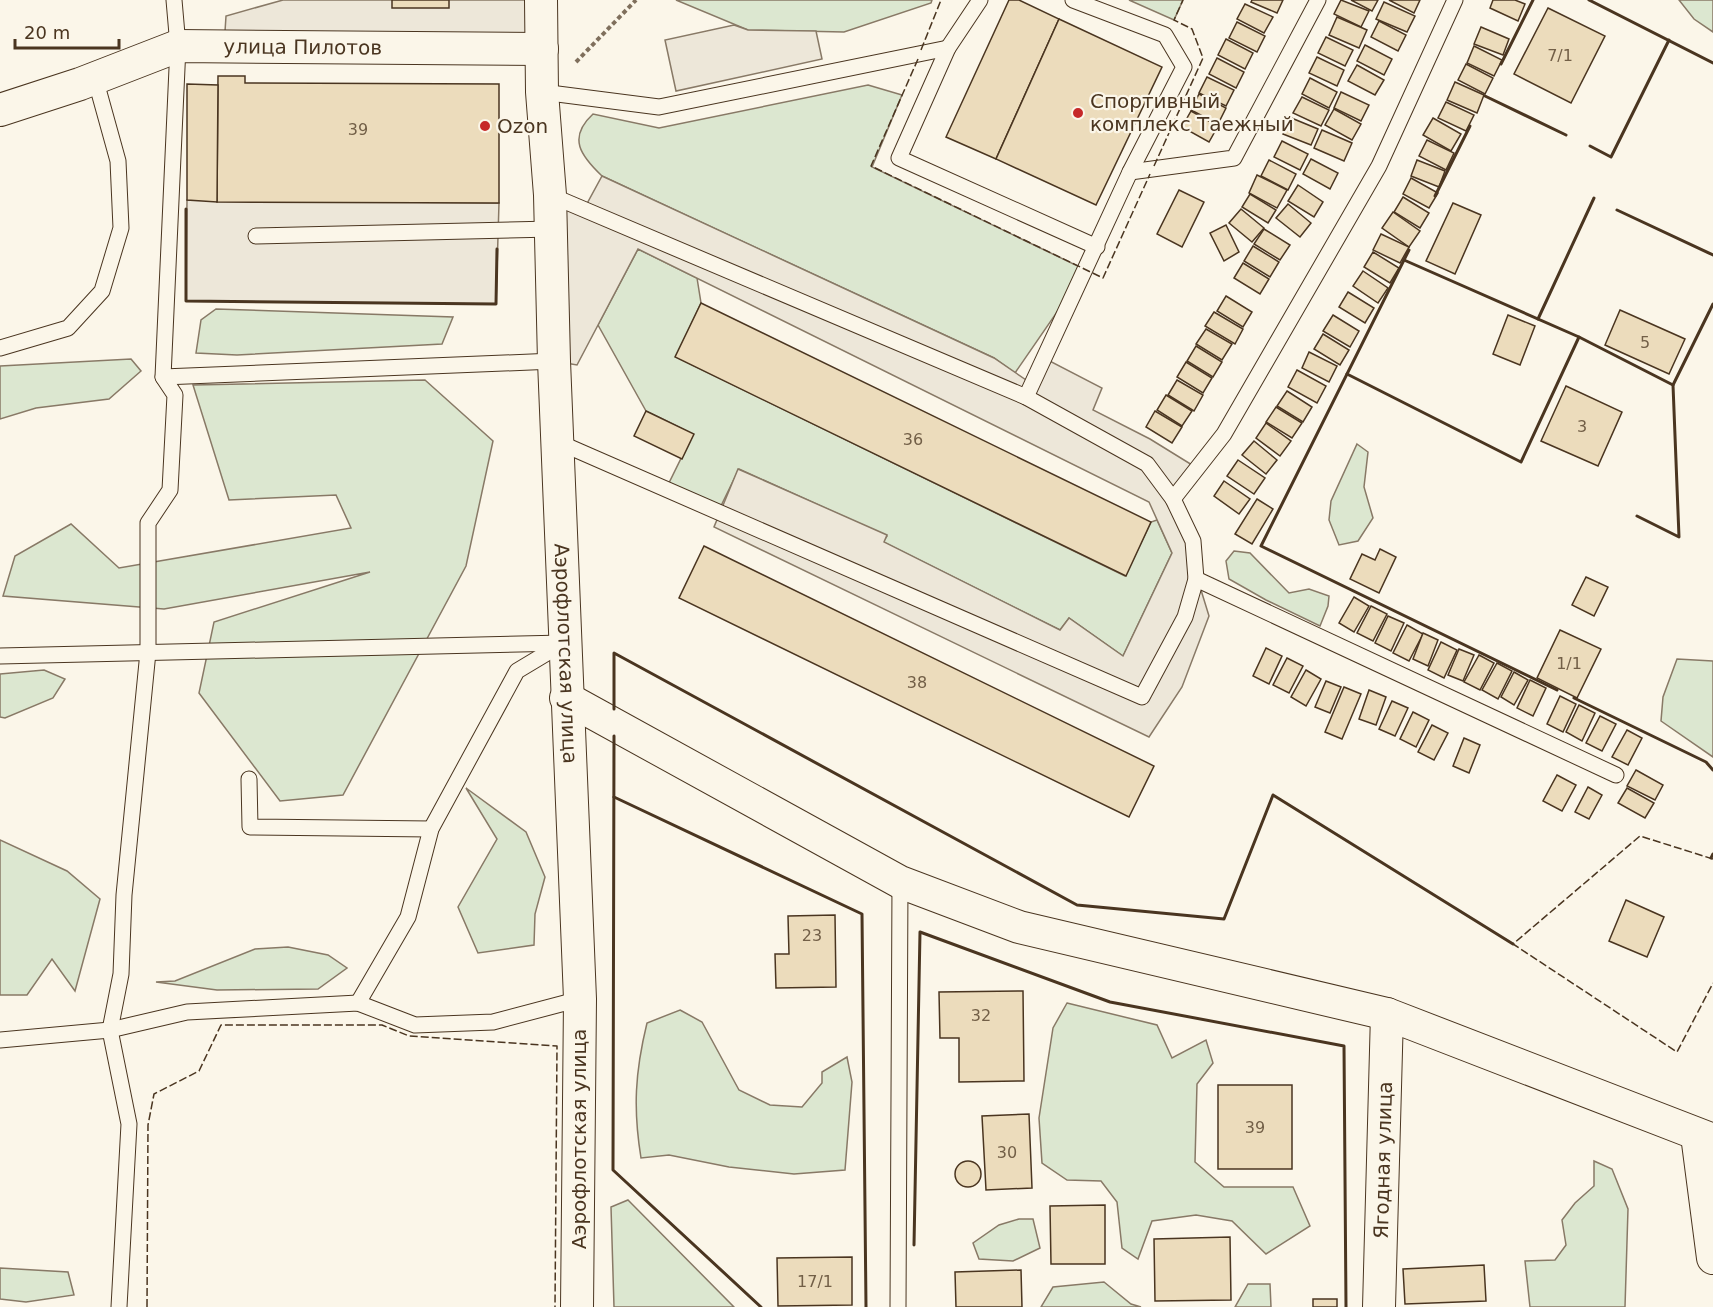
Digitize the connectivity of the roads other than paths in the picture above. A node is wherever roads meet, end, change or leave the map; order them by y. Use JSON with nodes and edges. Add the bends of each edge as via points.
{"nodes":[{"id":1,"x":174,"y":0,"type":"edge"},
{"id":2,"x":541,"y":0,"type":"edge"},
{"id":3,"x":980,"y":0,"type":"edge"},
{"id":4,"x":1073,"y":0,"type":"edge"},
{"id":5,"x":1318,"y":0,"type":"edge"},
{"id":6,"x":1455,"y":0,"type":"edge"},
{"id":7,"x":178,"y":46,"type":"junction"},
{"id":8,"x":948,"y":48,"type":"junction"},
{"id":9,"x":542,"y":49,"type":"junction"},
{"id":10,"x":95,"y":78,"type":"junction"},
{"id":11,"x":542,"y":92,"type":"junction"},
{"id":12,"x":0,"y":110,"type":"edge"},
{"id":13,"x":1130,"y":172,"type":"junction"},
{"id":14,"x":550,"y":195,"type":"junction"},
{"id":15,"x":552,"y":230,"type":"junction"},
{"id":16,"x":256,"y":236,"type":"dead end"},
{"id":17,"x":1097,"y":247,"type":"junction"},
{"id":18,"x":0,"y":348,"type":"edge"},
{"id":19,"x":554,"y":361,"type":"junction"},
{"id":20,"x":163,"y":377,"type":"junction"},
{"id":21,"x":1026,"y":397,"type":"junction"},
{"id":22,"x":558,"y":442,"type":"junction"},
{"id":23,"x":1173,"y":499,"type":"junction"},
{"id":24,"x":1196,"y":579,"type":"junction"},
{"id":25,"x":564,"y":643,"type":"junction"},
{"id":26,"x":148,"y":652,"type":"junction"},
{"id":27,"x":0,"y":656,"type":"edge"},
{"id":28,"x":567,"y":698,"type":"junction"},
{"id":29,"x":1616,"y":775,"type":"dead end"},
{"id":30,"x":249,"y":779,"type":"dead end"},
{"id":31,"x":431,"y":829,"type":"junction"},
{"id":32,"x":900,"y":882,"type":"junction"},
{"id":33,"x":580,"y":999,"type":"junction"},
{"id":34,"x":358,"y":1003,"type":"junction"},
{"id":35,"x":1387,"y":1014,"type":"junction"},
{"id":36,"x":110,"y":1030,"type":"junction"},
{"id":37,"x":0,"y":1040,"type":"edge"},
{"id":38,"x":1705,"y":1138,"type":"edge"},
{"id":39,"x":1713,"y":1258,"type":"edge"},
{"id":40,"x":119,"y":1307,"type":"edge"},
{"id":41,"x":577,"y":1307,"type":"edge"},
{"id":42,"x":898,"y":1307,"type":"edge"},
{"id":43,"x":1378,"y":1307,"type":"edge"}],
"edges":[{"from":1,"to":7,"type":"lane"},
{"from":2,"to":9,"type":"street","name":"Аэрофлотская улица"},
{"from":3,"to":8,"type":"lane"},
{"from":4,"to":13,"type":"lane","via":[[1165,35],[1184,67]]},
{"from":5,"to":13,"type":"lane","via":[[1234,158]]},
{"from":6,"to":23,"type":"lane","via":[[1379,166],[1224,434]]},
{"from":7,"to":9,"type":"street","name":"улица Пилотов"},
{"from":7,"to":10,"type":"street","name":"улица Пилотов"},
{"from":7,"to":20,"type":"lane"},
{"from":8,"to":11,"type":"lane","via":[[658,107]]},
{"from":8,"to":17,"type":"lane","via":[[899,158]]},
{"from":9,"to":11,"type":"street","name":"Аэрофлотская улица"},
{"from":10,"to":12,"type":"street","name":"улица Пилотов"},
{"from":10,"to":18,"type":"lane","via":[[118,161],[121,228],[102,291],[68,328]]},
{"from":11,"to":14,"type":"street","name":"Аэрофлотская улица"},
{"from":13,"to":17,"type":"lane"},
{"from":14,"to":15,"type":"street","name":"Аэрофлотская улица"},
{"from":14,"to":21,"type":"lane"},
{"from":15,"to":16,"type":"lane"},
{"from":15,"to":19,"type":"street","name":"Аэрофлотская улица"},
{"from":17,"to":21,"type":"lane"},
{"from":19,"to":20,"type":"lane"},
{"from":19,"to":22,"type":"street","name":"Аэрофлотская улица"},
{"from":20,"to":26,"type":"lane","via":[[175,395],[170,490],[148,523]]},
{"from":21,"to":23,"type":"lane","via":[[1147,464]]},
{"from":22,"to":24,"type":"lane","via":[[1142,697],[1185,617]]},
{"from":22,"to":25,"type":"street","name":"Аэрофлотская улица"},
{"from":23,"to":24,"type":"lane","via":[[1193,542]]},
{"from":24,"to":29,"type":"lane"},
{"from":25,"to":26,"type":"lane"},
{"from":25,"to":28,"type":"street","name":"Аэрофлотская улица"},
{"from":25,"to":31,"type":"lane","via":[[517,670]]},
{"from":26,"to":27,"type":"lane"},
{"from":26,"to":36,"type":"lane","via":[[124,895],[121,974]]},
{"from":28,"to":32,"type":"street"},
{"from":28,"to":33,"type":"street","name":"Аэрофлотская улица"},
{"from":30,"to":31,"type":"lane","via":[[250,827]]},
{"from":31,"to":34,"type":"lane","via":[[408,917]]},
{"from":32,"to":35,"type":"street","via":[[1019,927]]},
{"from":32,"to":42,"type":"lane"},
{"from":33,"to":34,"type":"lane","via":[[494,1022],[415,1024]]},
{"from":33,"to":41,"type":"street","name":"Аэрофлотская улица"},
{"from":34,"to":36,"type":"lane","via":[[188,1012]]},
{"from":35,"to":38,"type":"street"},
{"from":35,"to":43,"type":"street","name":"Ягодная улица"},
{"from":36,"to":37,"type":"lane"},
{"from":36,"to":40,"type":"lane","via":[[129,1124]]},
{"from":38,"to":39,"type":"street"}]}
